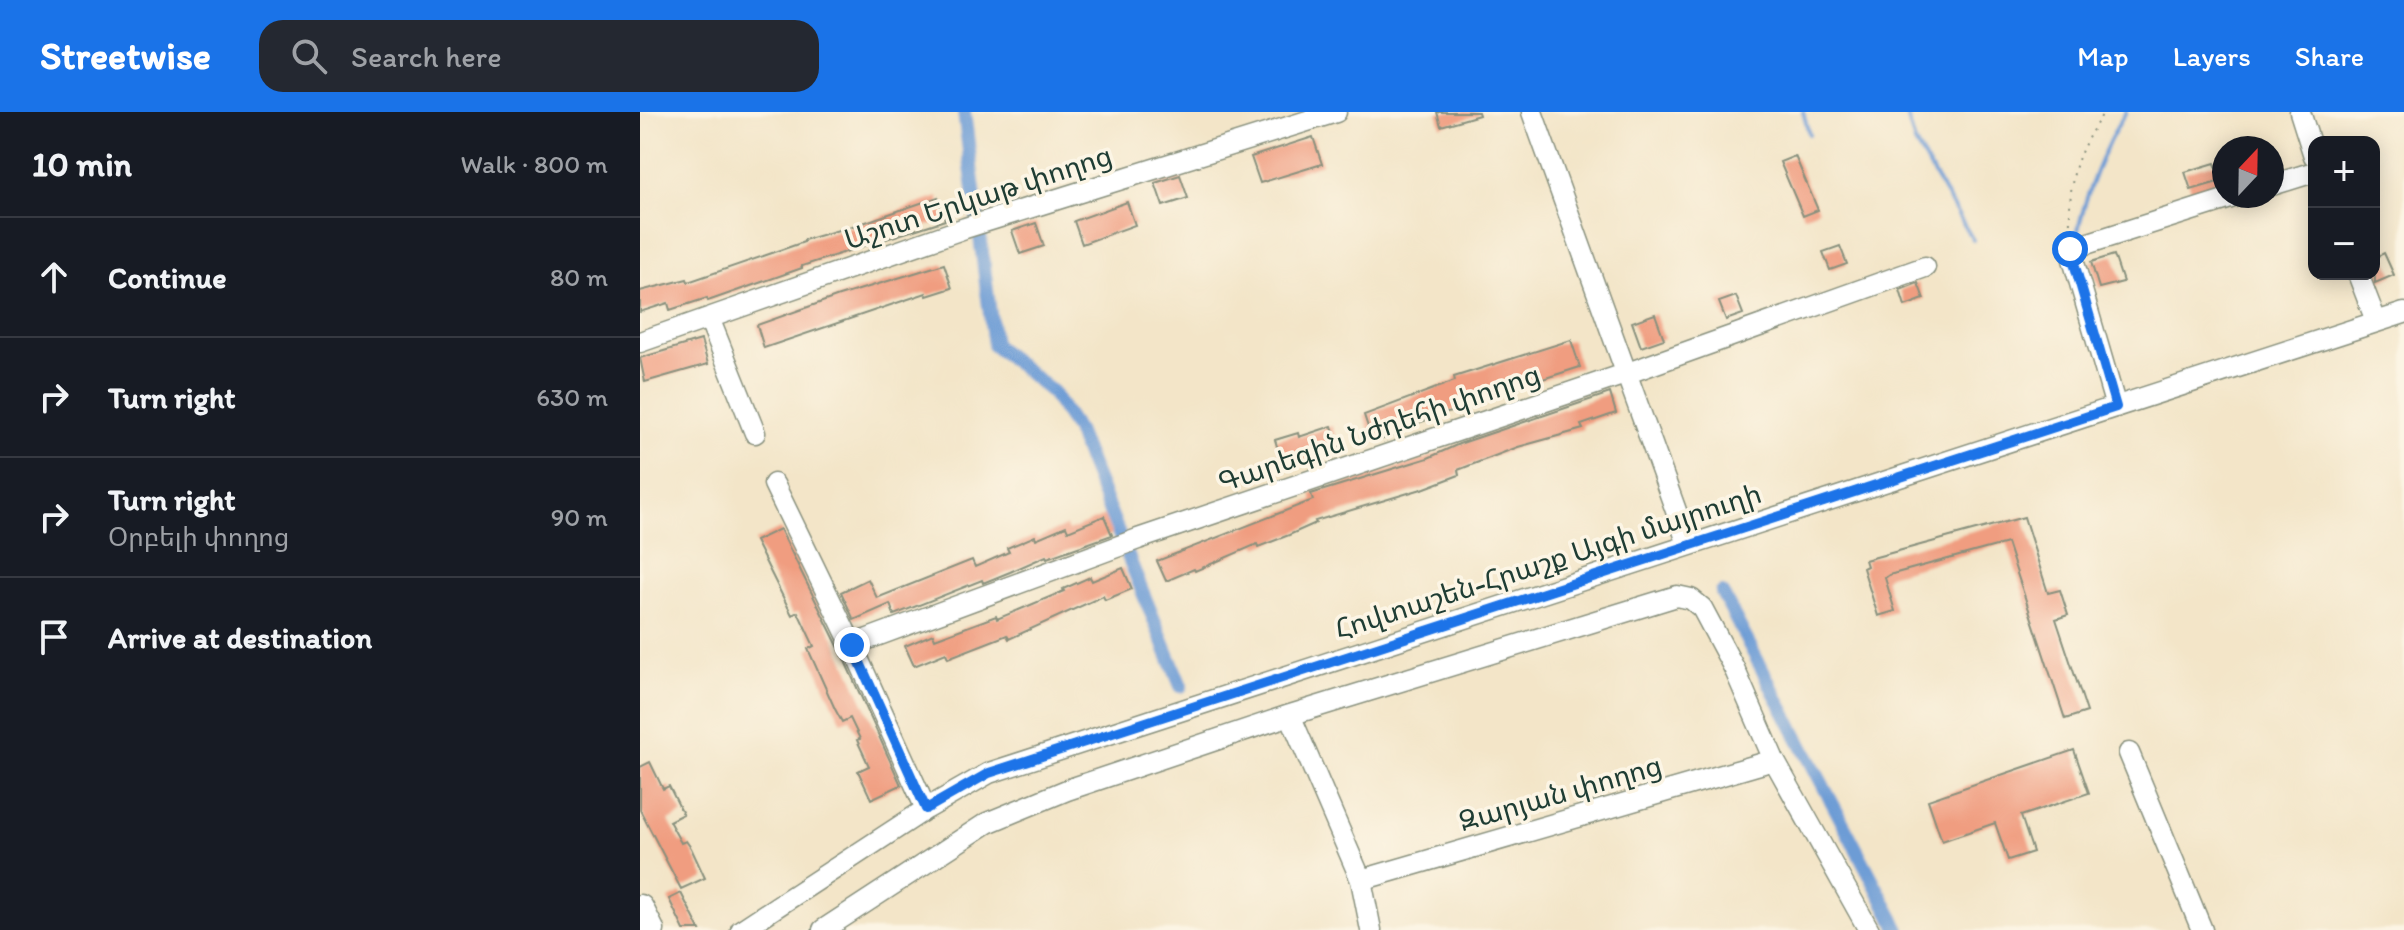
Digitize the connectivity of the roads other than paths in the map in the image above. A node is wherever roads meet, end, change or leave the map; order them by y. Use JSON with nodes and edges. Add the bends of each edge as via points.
{"nodes":[{"id":1,"x":1336,"y":112,"type":"edge"},
{"id":2,"x":1532,"y":112,"type":"edge"},
{"id":3,"x":2300,"y":112,"type":"edge"},
{"id":4,"x":2308,"y":137,"type":"edge"},
{"id":5,"x":2308,"y":174,"type":"edge"},
{"id":6,"x":2284,"y":181,"type":"edge"},
{"id":7,"x":2212,"y":204,"type":"edge"},
{"id":8,"x":1925,"y":267,"type":"dead end"},
{"id":9,"x":2360,"y":280,"type":"edge"},
{"id":10,"x":2404,"y":313,"type":"edge"},
{"id":11,"x":709,"y":318,"type":"junction"},
{"id":12,"x":2376,"y":321,"type":"junction"},
{"id":13,"x":640,"y":342,"type":"edge"},
{"id":14,"x":1625,"y":374,"type":"junction"},
{"id":15,"x":2116,"y":407,"type":"junction"},
{"id":16,"x":755,"y":433,"type":"dead end"},
{"id":17,"x":774,"y":484,"type":"dead end"},
{"id":18,"x":1688,"y":544,"type":"junction"},
{"id":19,"x":852,"y":645,"type":"junction"},
{"id":20,"x":1290,"y":715,"type":"junction"},
{"id":21,"x":2129,"y":753,"type":"dead end"},
{"id":22,"x":1774,"y":760,"type":"junction"},
{"id":23,"x":926,"y":809,"type":"junction"},
{"id":24,"x":1361,"y":880,"type":"junction"},
{"id":25,"x":640,"y":908,"type":"edge"},
{"id":26,"x":651,"y":930,"type":"edge"},
{"id":27,"x":741,"y":930,"type":"edge"},
{"id":28,"x":823,"y":930,"type":"edge"},
{"id":29,"x":1371,"y":930,"type":"edge"},
{"id":30,"x":1869,"y":930,"type":"edge"},
{"id":31,"x":2202,"y":930,"type":"edge"}],
"edges":[{"from":1,"to":11,"type":"street","name":"Աշոտ Երկաթ փողոց","via":[[992,219]]},
{"from":2,"to":14,"type":"street"},
{"from":3,"to":4,"type":"street"},
{"from":5,"to":6,"type":"street"},
{"from":7,"to":15,"type":"street","via":[[2070,249]]},
{"from":8,"to":14,"type":"street","name":"Գարեգին Նժդեհի փողոց"},
{"from":9,"to":12,"type":"street"},
{"from":10,"to":12,"type":"street","name":"Հովտաշեն-Հրաշք Այգի մայրուղի"},
{"from":11,"to":13,"type":"street","name":"Աշոտ Երկաթ փողոց"},
{"from":11,"to":16,"type":"street"},
{"from":12,"to":15,"type":"street","name":"Հովտաշեն-Հրաշք Այգի մայրուղի"},
{"from":14,"to":18,"type":"street"},
{"from":14,"to":19,"type":"street","name":"Գարեգին Նժդեհի փողոց","via":[[1115,547]]},
{"from":15,"to":18,"type":"street","name":"Հովտաշեն-Հրաշք Այգի մայրուղի"},
{"from":17,"to":19,"type":"street"},
{"from":18,"to":23,"type":"street","name":"Հովտաշեն-Հրաշք Այգի մայրուղի","via":[[989,773]]},
{"from":19,"to":23,"type":"street"},
{"from":20,"to":22,"type":"street","via":[[1677,596],[1702,608]]},
{"from":20,"to":24,"type":"street"},
{"from":20,"to":28,"type":"street","via":[[1067,790],[987,823]]},
{"from":21,"to":31,"type":"street"},
{"from":22,"to":24,"type":"street","name":"Զարյան փողոց"},
{"from":22,"to":30,"type":"street"},
{"from":23,"to":27,"type":"street","name":"Հովտաշեն-Հրաշք Այգի մայրուղի"},
{"from":24,"to":29,"type":"street"},
{"from":25,"to":26,"type":"main road"}]}
